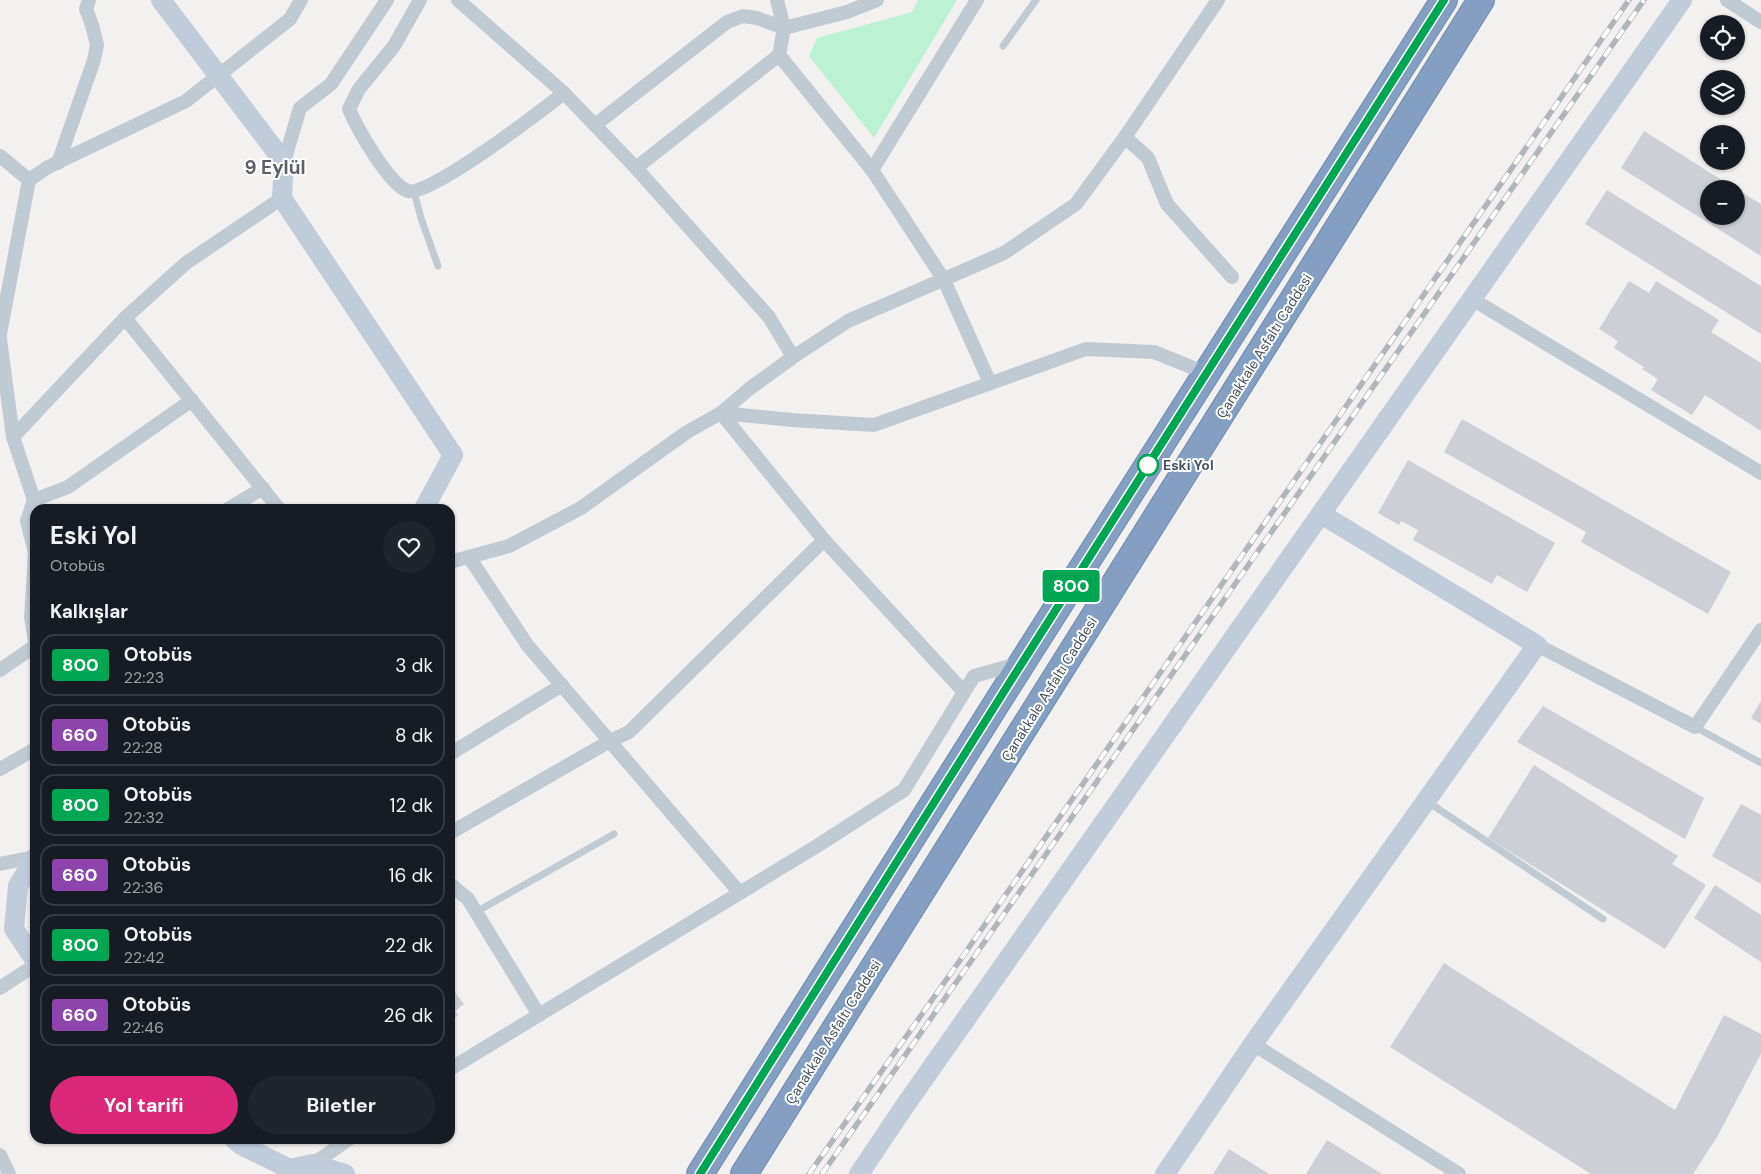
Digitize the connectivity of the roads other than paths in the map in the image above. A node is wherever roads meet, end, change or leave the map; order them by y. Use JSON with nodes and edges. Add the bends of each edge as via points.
{"nodes":[{"id":1,"x":89,"y":0,"type":"edge"},
{"id":2,"x":161,"y":0,"type":"edge"},
{"id":3,"x":301,"y":0,"type":"edge"},
{"id":4,"x":388,"y":0,"type":"edge"},
{"id":5,"x":420,"y":0,"type":"edge"},
{"id":6,"x":458,"y":0,"type":"edge"},
{"id":7,"x":778,"y":0,"type":"edge"},
{"id":8,"x":877,"y":0,"type":"edge"},
{"id":9,"x":977,"y":0,"type":"edge"},
{"id":10,"x":1036,"y":0,"type":"edge"},
{"id":11,"x":1218,"y":0,"type":"edge"},
{"id":12,"x":1422,"y":0,"type":"edge"},
{"id":13,"x":1444,"y":0,"type":"edge"},
{"id":14,"x":1480,"y":0,"type":"edge"},
{"id":15,"x":1682,"y":0,"type":"edge"},
{"id":16,"x":1727,"y":0,"type":"edge"},
{"id":17,"x":1761,"y":22,"type":"edge"},
{"id":18,"x":784,"y":28,"type":"junction"},
{"id":19,"x":1426,"y":28,"type":"junction"},
{"id":20,"x":1003,"y":46,"type":"dead end"},
{"id":21,"x":778,"y":55,"type":"junction"},
{"id":22,"x":217,"y":76,"type":"junction"},
{"id":23,"x":564,"y":93,"type":"junction"},
{"id":24,"x":595,"y":125,"type":"junction"},
{"id":25,"x":1125,"y":137,"type":"junction"},
{"id":26,"x":0,"y":156,"type":"edge"},
{"id":27,"x":284,"y":162,"type":"junction"},
{"id":28,"x":58,"y":163,"type":"junction"},
{"id":29,"x":636,"y":168,"type":"junction"},
{"id":30,"x":872,"y":170,"type":"junction"},
{"id":31,"x":29,"y":180,"type":"junction"},
{"id":32,"x":414,"y":192,"type":"junction"},
{"id":33,"x":282,"y":198,"type":"junction"},
{"id":34,"x":438,"y":266,"type":"dead end"},
{"id":35,"x":1232,"y":277,"type":"dead end"},
{"id":36,"x":944,"y":280,"type":"junction"},
{"id":37,"x":1472,"y":299,"type":"junction"},
{"id":38,"x":125,"y":318,"type":"junction"},
{"id":39,"x":0,"y":334,"type":"edge"},
{"id":40,"x":0,"y":339,"type":"edge"},
{"id":41,"x":793,"y":357,"type":"junction"},
{"id":42,"x":1206,"y":373,"type":"junction"},
{"id":43,"x":990,"y":383,"type":"junction"},
{"id":44,"x":192,"y":400,"type":"junction"},
{"id":45,"x":721,"y":413,"type":"junction"},
{"id":46,"x":13,"y":437,"type":"junction"},
{"id":47,"x":1761,"y":473,"type":"edge"},
{"id":48,"x":262,"y":488,"type":"junction"},
{"id":49,"x":36,"y":504,"type":"edge"},
{"id":50,"x":236,"y":504,"type":"edge"},
{"id":51,"x":275,"y":504,"type":"edge"},
{"id":52,"x":427,"y":504,"type":"edge"},
{"id":53,"x":1321,"y":514,"type":"junction"},
{"id":54,"x":30,"y":515,"type":"edge"},
{"id":55,"x":30,"y":533,"type":"edge"},
{"id":56,"x":824,"y":540,"type":"junction"},
{"id":57,"x":469,"y":557,"type":"junction"},
{"id":58,"x":455,"y":561,"type":"edge"},
{"id":59,"x":1761,"y":630,"type":"edge"},
{"id":60,"x":1537,"y":645,"type":"junction"},
{"id":61,"x":30,"y":649,"type":"edge"},
{"id":62,"x":1022,"y":663,"type":"junction"},
{"id":63,"x":0,"y":670,"type":"edge"},
{"id":64,"x":562,"y":685,"type":"junction"},
{"id":65,"x":964,"y":692,"type":"junction"},
{"id":66,"x":1695,"y":727,"type":"junction"},
{"id":67,"x":610,"y":741,"type":"junction"},
{"id":68,"x":455,"y":751,"type":"edge"},
{"id":69,"x":30,"y":752,"type":"edge"},
{"id":70,"x":1761,"y":763,"type":"edge"},
{"id":71,"x":0,"y":769,"type":"edge"},
{"id":72,"x":1426,"y":801,"type":"junction"},
{"id":73,"x":455,"y":830,"type":"edge"},
{"id":74,"x":614,"y":834,"type":"dead end"},
{"id":75,"x":30,"y":858,"type":"edge"},
{"id":76,"x":0,"y":864,"type":"edge"},
{"id":77,"x":30,"y":866,"type":"edge"},
{"id":78,"x":455,"y":888,"type":"edge"},
{"id":79,"x":740,"y":893,"type":"junction"},
{"id":80,"x":476,"y":912,"type":"junction"},
{"id":81,"x":1603,"y":919,"type":"dead end"},
{"id":82,"x":30,"y":953,"type":"edge"},
{"id":83,"x":30,"y":967,"type":"edge"},
{"id":84,"x":0,"y":988,"type":"edge"},
{"id":85,"x":539,"y":1015,"type":"junction"},
{"id":86,"x":1253,"y":1044,"type":"junction"},
{"id":87,"x":455,"y":1066,"type":"edge"},
{"id":88,"x":240,"y":1144,"type":"edge"},
{"id":89,"x":342,"y":1144,"type":"edge"},
{"id":90,"x":0,"y":1154,"type":"edge"},
{"id":91,"x":313,"y":1164,"type":"junction"},
{"id":92,"x":286,"y":1171,"type":"edge"},
{"id":93,"x":9,"y":1174,"type":"edge"},
{"id":94,"x":345,"y":1174,"type":"edge"},
{"id":95,"x":700,"y":1174,"type":"edge"},
{"id":96,"x":744,"y":1174,"type":"edge"},
{"id":97,"x":859,"y":1174,"type":"edge"},
{"id":98,"x":1165,"y":1174,"type":"edge"},
{"id":99,"x":1460,"y":1174,"type":"edge"}],
"edges":[{"from":1,"to":28,"type":"street","via":[[86,9],[97,45]]},
{"from":2,"to":22,"type":"street"},
{"from":3,"to":22,"type":"street","via":[[290,19]]},
{"from":4,"to":27,"type":"street","via":[[331,84],[300,108]]},
{"from":5,"to":32,"type":"street","via":[[394,46],[359,89],[349,109],[387,172],[400,188]]},
{"from":6,"to":23,"type":"street"},
{"from":7,"to":18,"type":"street"},
{"from":8,"to":18,"type":"street","via":[[847,12]]},
{"from":9,"to":30,"type":"street"},
{"from":10,"to":20,"type":"lane"},
{"from":11,"to":25,"type":"street"},
{"from":12,"to":19,"type":"highway"},
{"from":13,"to":19,"type":"highway"},
{"from":14,"to":96,"type":"highway","name":"Çanakkale Asfaltı Caddesi"},
{"from":15,"to":37,"type":"street"},
{"from":16,"to":17,"type":"street"},
{"from":18,"to":21,"type":"street"},
{"from":18,"to":24,"type":"street","via":[[743,16],[727,22]]},
{"from":19,"to":42,"type":"highway"},
{"from":21,"to":29,"type":"street"},
{"from":21,"to":30,"type":"street"},
{"from":22,"to":27,"type":"street"},
{"from":22,"to":28,"type":"street","via":[[186,101]]},
{"from":23,"to":24,"type":"street"},
{"from":23,"to":32,"type":"street","via":[[506,138]]},
{"from":24,"to":29,"type":"street"},
{"from":25,"to":35,"type":"street","via":[[1148,158],[1167,204]]},
{"from":25,"to":36,"type":"street","via":[[1076,204],[1004,253]]},
{"from":26,"to":31,"type":"street"},
{"from":27,"to":33,"type":"street"},
{"from":28,"to":31,"type":"street"},
{"from":29,"to":41,"type":"street","via":[[769,317]]},
{"from":30,"to":36,"type":"street"},
{"from":31,"to":39,"type":"street"},
{"from":32,"to":34,"type":"lane"},
{"from":33,"to":38,"type":"street","via":[[186,263]]},
{"from":33,"to":52,"type":"street","via":[[453,455]]},
{"from":36,"to":41,"type":"street","via":[[848,321]]},
{"from":36,"to":43,"type":"street"},
{"from":37,"to":47,"type":"street"},
{"from":37,"to":53,"type":"street"},
{"from":38,"to":44,"type":"street"},
{"from":38,"to":46,"type":"street"},
{"from":40,"to":46,"type":"street"},
{"from":41,"to":45,"type":"street"},
{"from":42,"to":43,"type":"street","via":[[1154,352],[1086,349]]},
{"from":42,"to":62,"type":"highway"},
{"from":43,"to":45,"type":"street","via":[[874,425]]},
{"from":44,"to":48,"type":"street"},
{"from":44,"to":49,"type":"street","via":[[68,487]]},
{"from":45,"to":56,"type":"street"},
{"from":45,"to":57,"type":"street","via":[[687,432],[581,508],[509,546]]},
{"from":46,"to":49,"type":"street"},
{"from":48,"to":50,"type":"street"},
{"from":48,"to":51,"type":"street"},
{"from":53,"to":60,"type":"street"},
{"from":53,"to":97,"type":"street"},
{"from":54,"to":55,"type":"street","via":[[27,521]]},
{"from":56,"to":65,"type":"street"},
{"from":56,"to":67,"type":"street","via":[[629,732]]},
{"from":57,"to":58,"type":"street"},
{"from":57,"to":64,"type":"street","via":[[528,646]]},
{"from":59,"to":66,"type":"street"},
{"from":60,"to":66,"type":"street"},
{"from":60,"to":72,"type":"street"},
{"from":61,"to":63,"type":"street"},
{"from":62,"to":65,"type":"street","via":[[974,676]]},
{"from":62,"to":95,"type":"highway"},
{"from":64,"to":67,"type":"street"},
{"from":64,"to":68,"type":"street"},
{"from":65,"to":79,"type":"street","via":[[904,790]]},
{"from":66,"to":70,"type":"lane"},
{"from":67,"to":73,"type":"street"},
{"from":67,"to":79,"type":"street"},
{"from":69,"to":71,"type":"street"},
{"from":72,"to":81,"type":"lane"},
{"from":72,"to":86,"type":"street"},
{"from":74,"to":80,"type":"lane"},
{"from":75,"to":76,"type":"street"},
{"from":77,"to":82,"type":"street","via":[[18,886],[14,929]]},
{"from":78,"to":80,"type":"street","via":[[468,899]]},
{"from":79,"to":85,"type":"street"},
{"from":80,"to":85,"type":"street"},
{"from":83,"to":84,"type":"street"},
{"from":85,"to":87,"type":"street"},
{"from":86,"to":98,"type":"street"},
{"from":86,"to":99,"type":"street"},
{"from":88,"to":92,"type":"street"},
{"from":89,"to":91,"type":"street"},
{"from":90,"to":93,"type":"street"},
{"from":91,"to":92,"type":"street"},
{"from":91,"to":94,"type":"street"}]}
